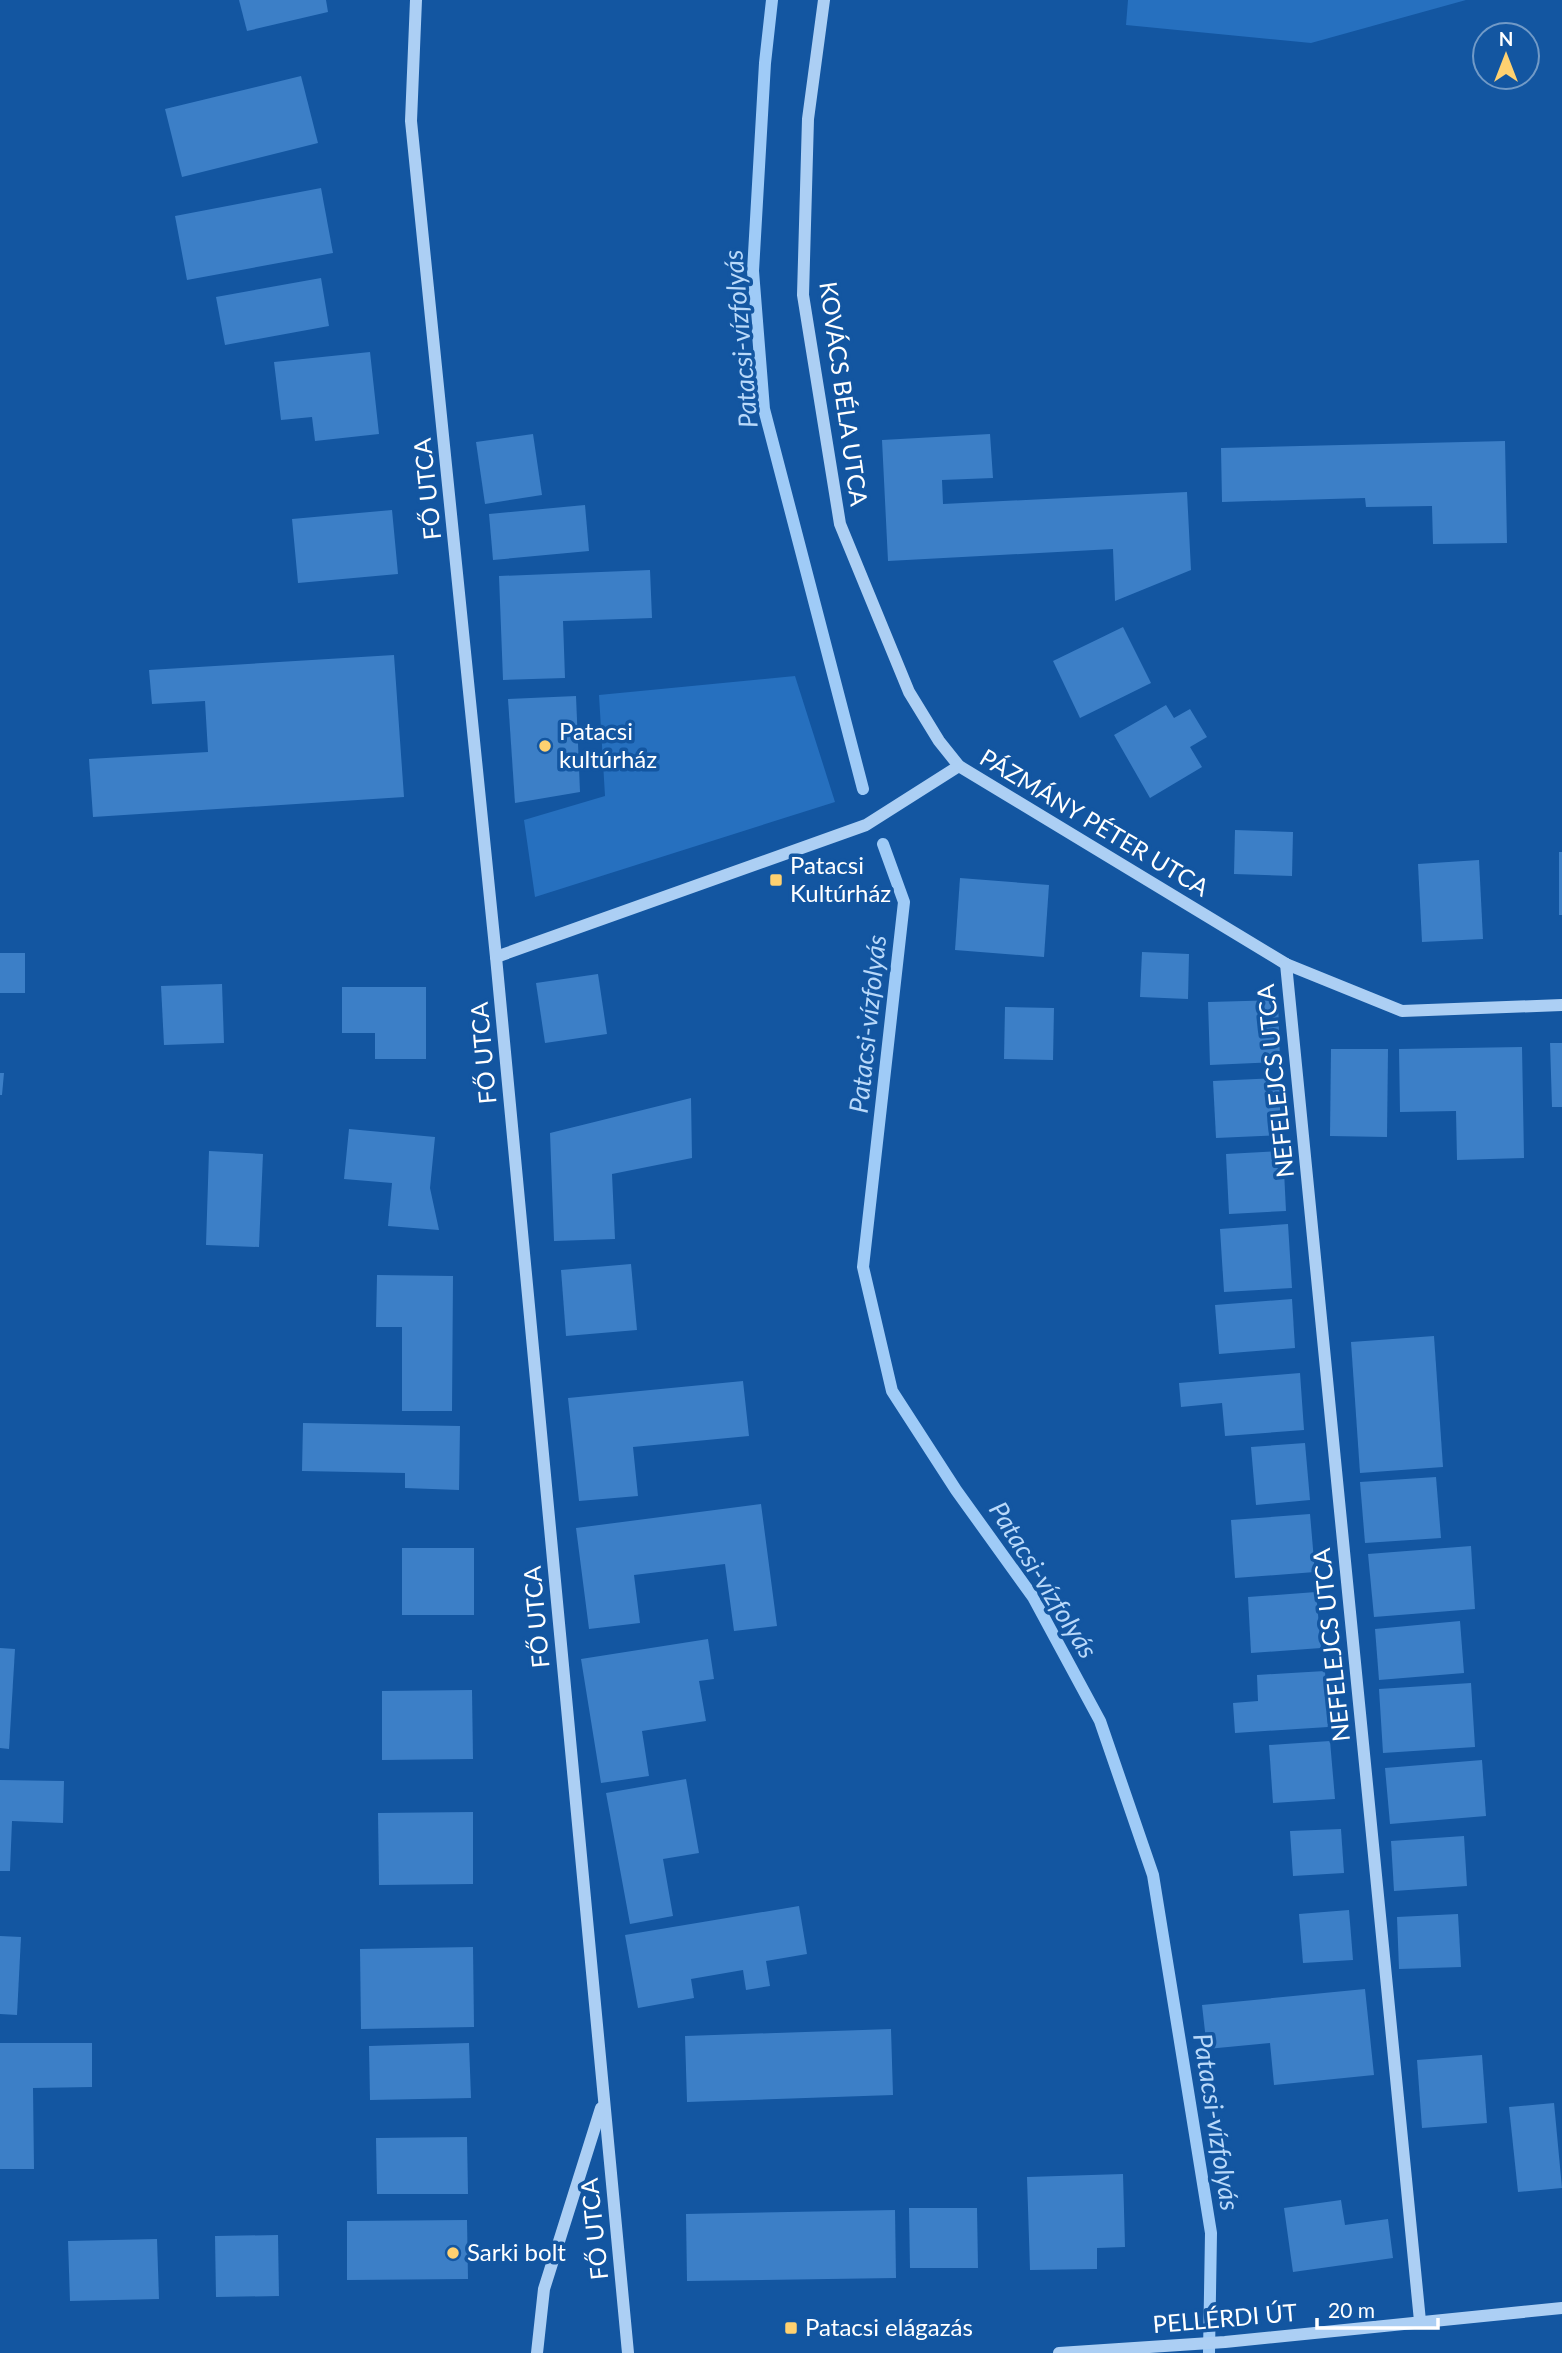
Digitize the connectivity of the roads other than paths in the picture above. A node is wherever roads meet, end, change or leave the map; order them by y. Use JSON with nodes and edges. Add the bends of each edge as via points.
{"nodes":[{"id":1,"x":416,"y":0,"type":"edge"},
{"id":2,"x":824,"y":0,"type":"edge"},
{"id":3,"x":958,"y":766,"type":"junction"},
{"id":4,"x":496,"y":957,"type":"junction"},
{"id":5,"x":1286,"y":964,"type":"junction"},
{"id":6,"x":1562,"y":1005,"type":"edge"},
{"id":7,"x":603,"y":2101,"type":"junction"},
{"id":8,"x":1562,"y":2308,"type":"edge"},
{"id":9,"x":1420,"y":2321,"type":"junction"},
{"id":10,"x":537,"y":2353,"type":"edge"},
{"id":11,"x":628,"y":2353,"type":"edge"},
{"id":12,"x":1059,"y":2353,"type":"edge"}],
"edges":[{"from":1,"to":4,"type":"street","name":"FŐ UTCA","via":[[411,121]]},
{"from":2,"to":3,"type":"street","name":"KOVÁCS BÉLA UTCA","via":[[808,119],[803,295],[840,524],[909,692]]},
{"from":3,"to":4,"type":"street","name":"PÁZMÁNY PÉTER UTCA","via":[[866,825]]},
{"from":3,"to":5,"type":"street","name":"PÁZMÁNY PÉTER UTCA"},
{"from":4,"to":7,"type":"street","name":"FŐ UTCA"},
{"from":5,"to":6,"type":"street","name":"PÁZMÁNY PÉTER UTCA","via":[[1402,1011]]},
{"from":5,"to":9,"type":"street","name":"NEFELEJCS UTCA"},
{"from":7,"to":10,"type":"street","name":"FŐ UTCA","via":[[544,2289]]},
{"from":7,"to":11,"type":"street","name":"FŐ UTCA"},
{"from":8,"to":9,"type":"street","name":"PELLÉRDI ÚT"},
{"from":9,"to":12,"type":"street","name":"PELLÉRDI ÚT","via":[[1225,2342]]}]}
